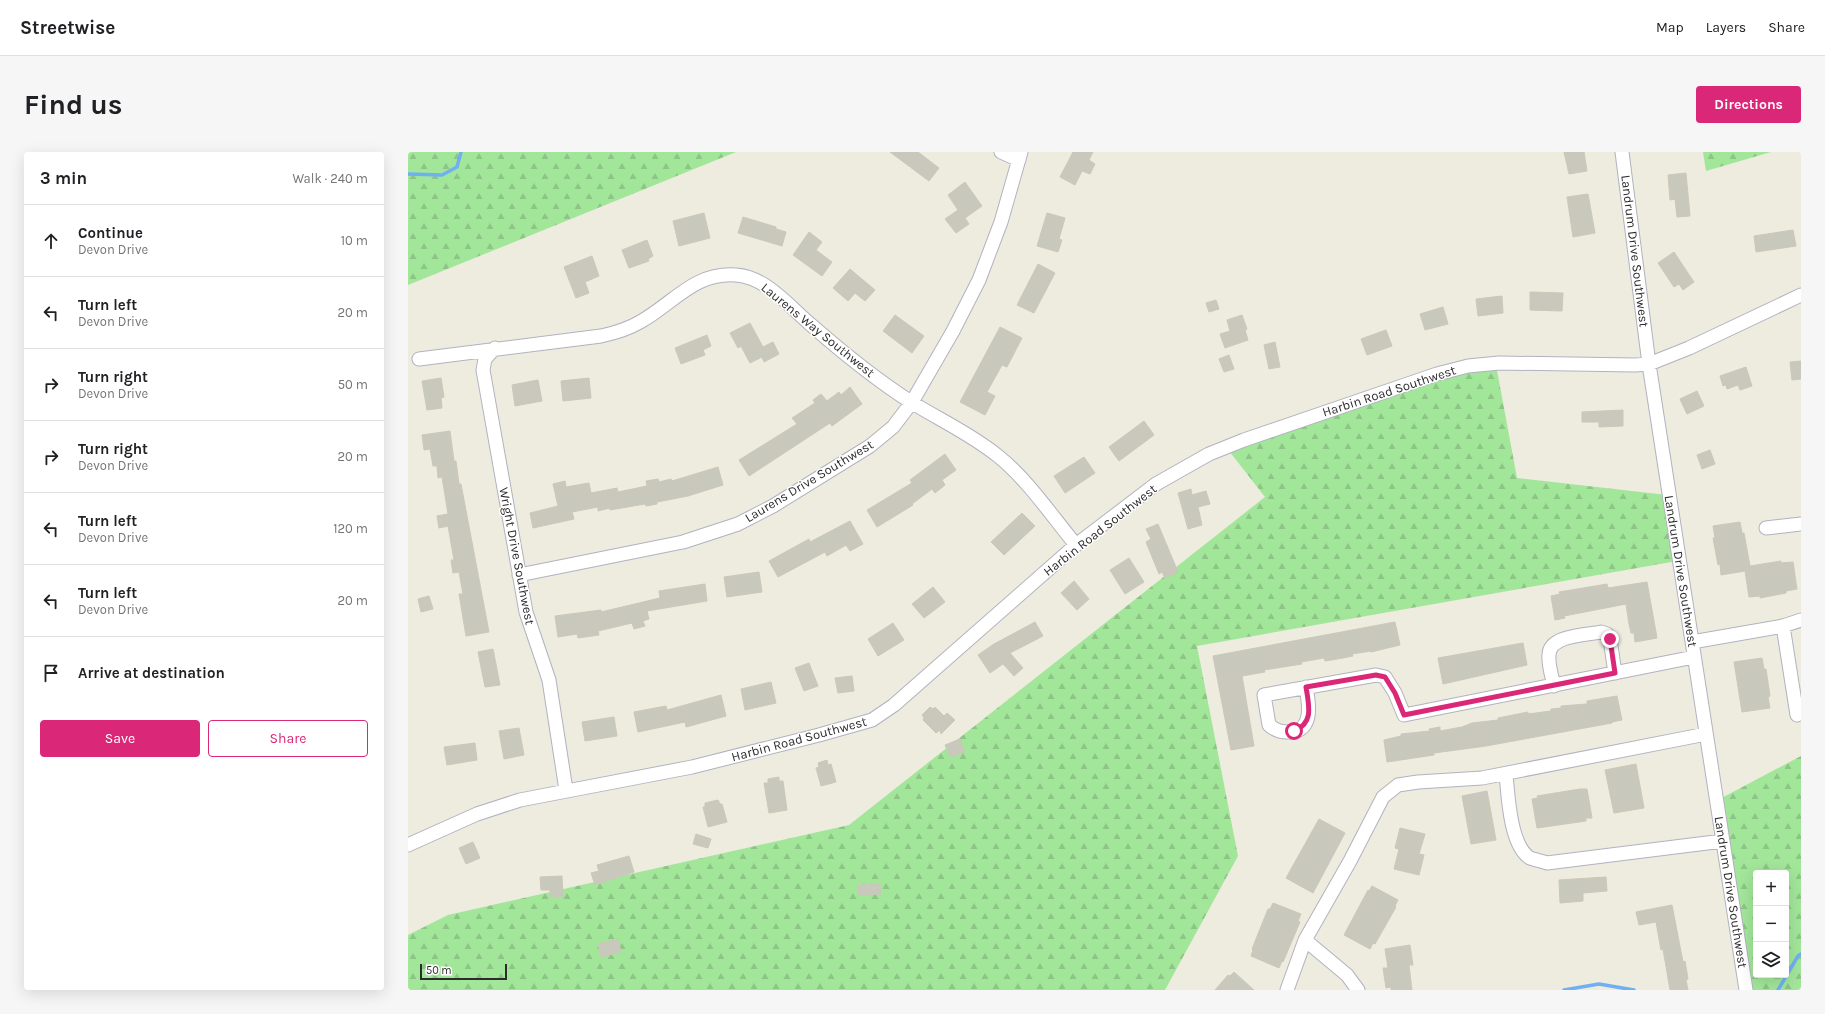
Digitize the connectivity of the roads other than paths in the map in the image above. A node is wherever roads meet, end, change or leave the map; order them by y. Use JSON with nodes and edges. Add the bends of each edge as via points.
{"nodes":[{"id":1,"x":1001,"y":152,"type":"edge"},
{"id":2,"x":1622,"y":152,"type":"edge"},
{"id":3,"x":1020,"y":156,"type":"edge"},
{"id":4,"x":1801,"y":295,"type":"edge"},
{"id":5,"x":495,"y":348,"type":"junction"},
{"id":6,"x":419,"y":359,"type":"dead end"},
{"id":7,"x":1649,"y":364,"type":"junction"},
{"id":8,"x":912,"y":402,"type":"junction"},
{"id":9,"x":1801,"y":524,"type":"edge"},
{"id":10,"x":1766,"y":528,"type":"dead end"},
{"id":11,"x":1076,"y":545,"type":"junction"},
{"id":12,"x":519,"y":575,"type":"junction"},
{"id":13,"x":1801,"y":620,"type":"edge"},
{"id":14,"x":1783,"y":626,"type":"junction"},
{"id":15,"x":1692,"y":642,"type":"junction"},
{"id":16,"x":1694,"y":657,"type":"junction"},
{"id":17,"x":1615,"y":673,"type":"junction"},
{"id":18,"x":1554,"y":686,"type":"junction"},
{"id":19,"x":1306,"y":687,"type":"dead end"},
{"id":20,"x":1797,"y":716,"type":"dead end"},
{"id":21,"x":1706,"y":734,"type":"junction"},
{"id":22,"x":1506,"y":774,"type":"junction"},
{"id":23,"x":566,"y":790,"type":"junction"},
{"id":24,"x":1723,"y":841,"type":"junction"},
{"id":25,"x":408,"y":845,"type":"edge"},
{"id":26,"x":1305,"y":940,"type":"junction"},
{"id":27,"x":1287,"y":990,"type":"edge"},
{"id":28,"x":1358,"y":990,"type":"edge"},
{"id":29,"x":1746,"y":990,"type":"edge"}],
"edges":[{"from":1,"to":3,"type":"street"},
{"from":2,"to":7,"type":"street","name":"Landrum Drive Southwest"},
{"from":3,"to":8,"type":"street","name":"Laurens Drive Southwest","via":[[1001,222],[979,280]]},
{"from":4,"to":7,"type":"street","name":"Harbin Road Southwest"},
{"from":5,"to":6,"type":"street","name":"Laurens Way Southwest"},
{"from":5,"to":8,"type":"street","name":"Laurens Way Southwest","via":[[617,332],[641,321],[698,282],[717,276],[737,275],[770,288],[852,361]]},
{"from":5,"to":12,"type":"street","name":"Wright Drive Southwest","via":[[485,359],[483,370]]},
{"from":7,"to":11,"type":"street","name":"Harbin Road Southwest","via":[[1635,366],[1499,362],[1437,374],[1209,454],[1156,484]]},
{"from":7,"to":15,"type":"street","name":"Landrum Drive Southwest"},
{"from":8,"to":11,"type":"street","name":"Laurens Way Southwest","via":[[970,434],[1000,456]]},
{"from":8,"to":12,"type":"street","name":"Laurens Drive Southwest","via":[[893,427],[870,446],[773,506],[738,524],[683,542]]},
{"from":9,"to":10,"type":"street"},
{"from":11,"to":23,"type":"street","name":"Harbin Road Southwest","via":[[894,705],[872,720],[692,767]]},
{"from":12,"to":23,"type":"street","name":"Wright Drive Southwest","via":[[526,612],[549,680]]},
{"from":13,"to":14,"type":"street"},
{"from":14,"to":15,"type":"street"},
{"from":14,"to":20,"type":"street"},
{"from":15,"to":16,"type":"street","name":"Landrum Drive Southwest"},
{"from":16,"to":17,"type":"street"},
{"from":16,"to":21,"type":"street","name":"Landrum Drive Southwest"},
{"from":17,"to":18,"type":"street"},
{"from":17,"to":18,"type":"street","via":[[1607,634],[1601,632],[1558,640],[1550,648],[1548,655]]},
{"from":18,"to":19,"type":"street","via":[[1404,715],[1385,677],[1376,675]]},
{"from":21,"to":22,"type":"street"},
{"from":21,"to":24,"type":"street","name":"Landrum Drive Southwest"},
{"from":22,"to":24,"type":"street","via":[[1510,810],[1518,845],[1529,857],[1547,863]]},
{"from":22,"to":26,"type":"street","via":[[1398,785],[1383,797]]},
{"from":23,"to":25,"type":"street","name":"Harbin Road Southwest","via":[[520,800],[477,814]]},
{"from":24,"to":29,"type":"street","name":"Landrum Drive Southwest"},
{"from":26,"to":27,"type":"street"},
{"from":26,"to":28,"type":"street","via":[[1347,975]]}]}
